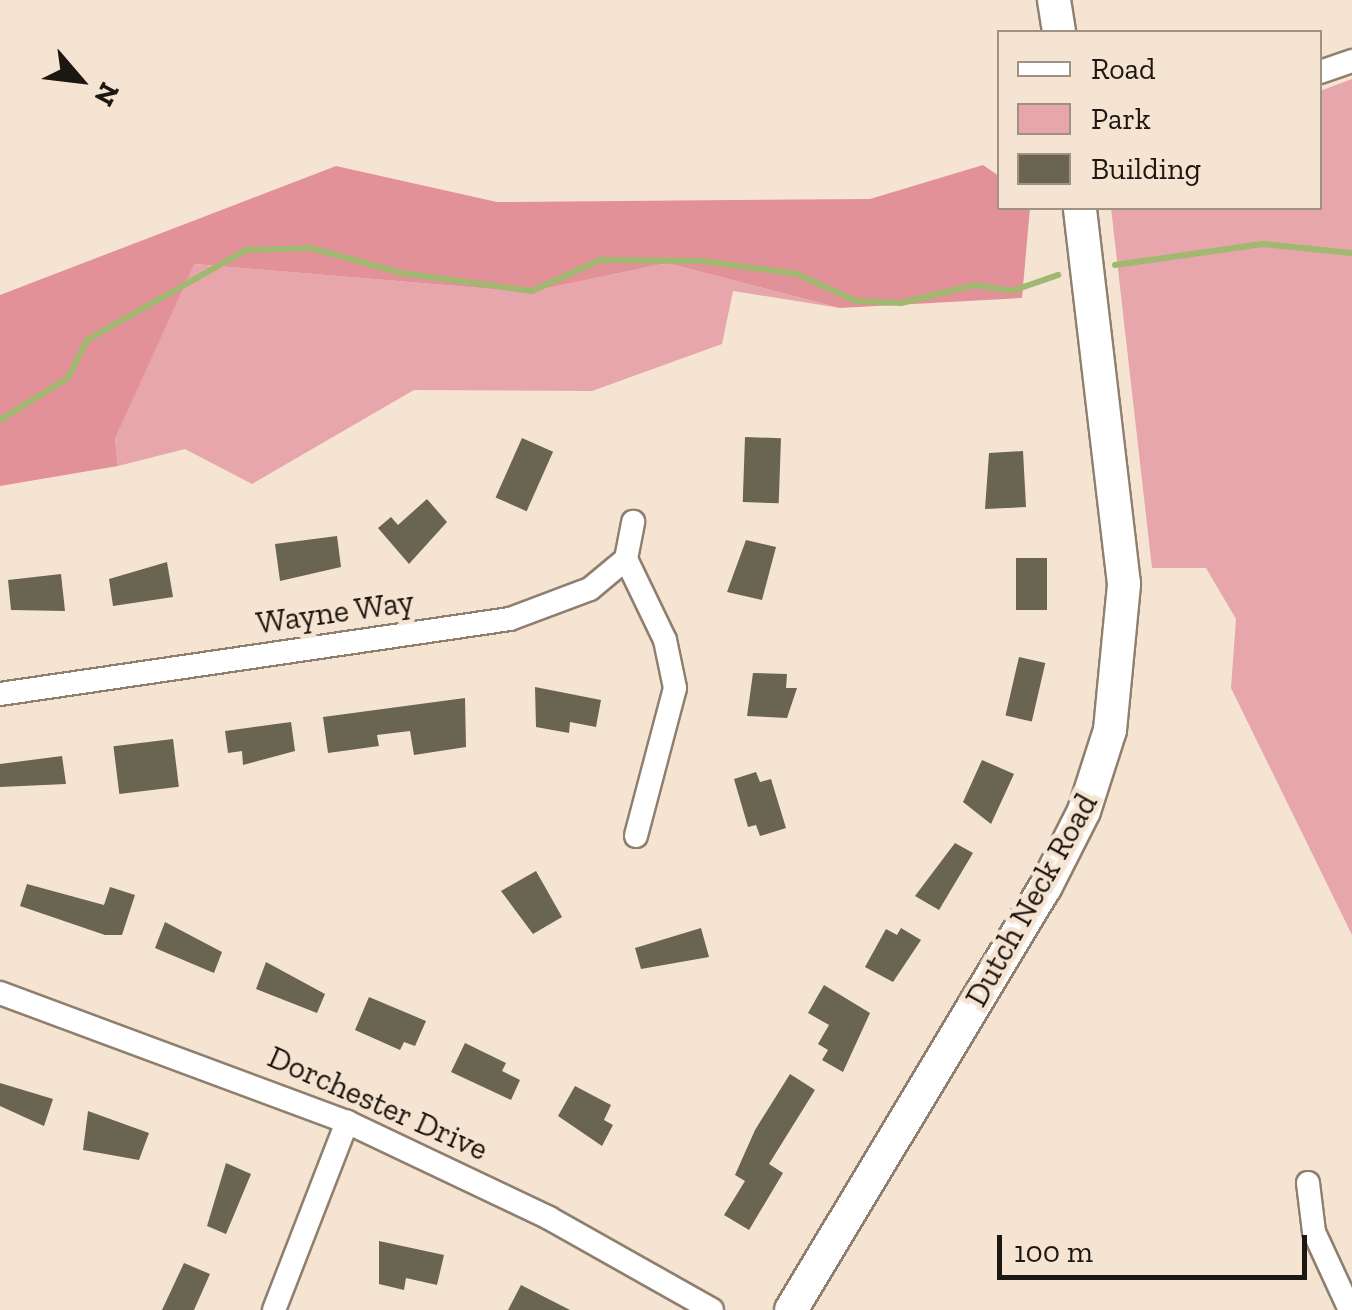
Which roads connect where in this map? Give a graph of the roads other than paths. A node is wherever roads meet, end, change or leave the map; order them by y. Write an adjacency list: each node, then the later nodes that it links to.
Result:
1 (1054, 0): 2 (street)
2 (1058, 30)
3 (1352, 61): 4 (street)
4 (1322, 71)
5 (1080, 210): 15 (street, Dutch Neck Road)
6 (634, 522): 7 (street)
7 (626, 559): 8 (street, Wayne Way); 9 (street)
8 (0, 694)
9 (636, 836)
10 (0, 993): 11 (street, Dorchester Drive)
11 (347, 1122): 13 (street); 14 (street, Dorchester Drive)
12 (1308, 1184): 16 (street)
13 (274, 1310)
14 (712, 1310)
15 (791, 1310)
16 (1350, 1310)

